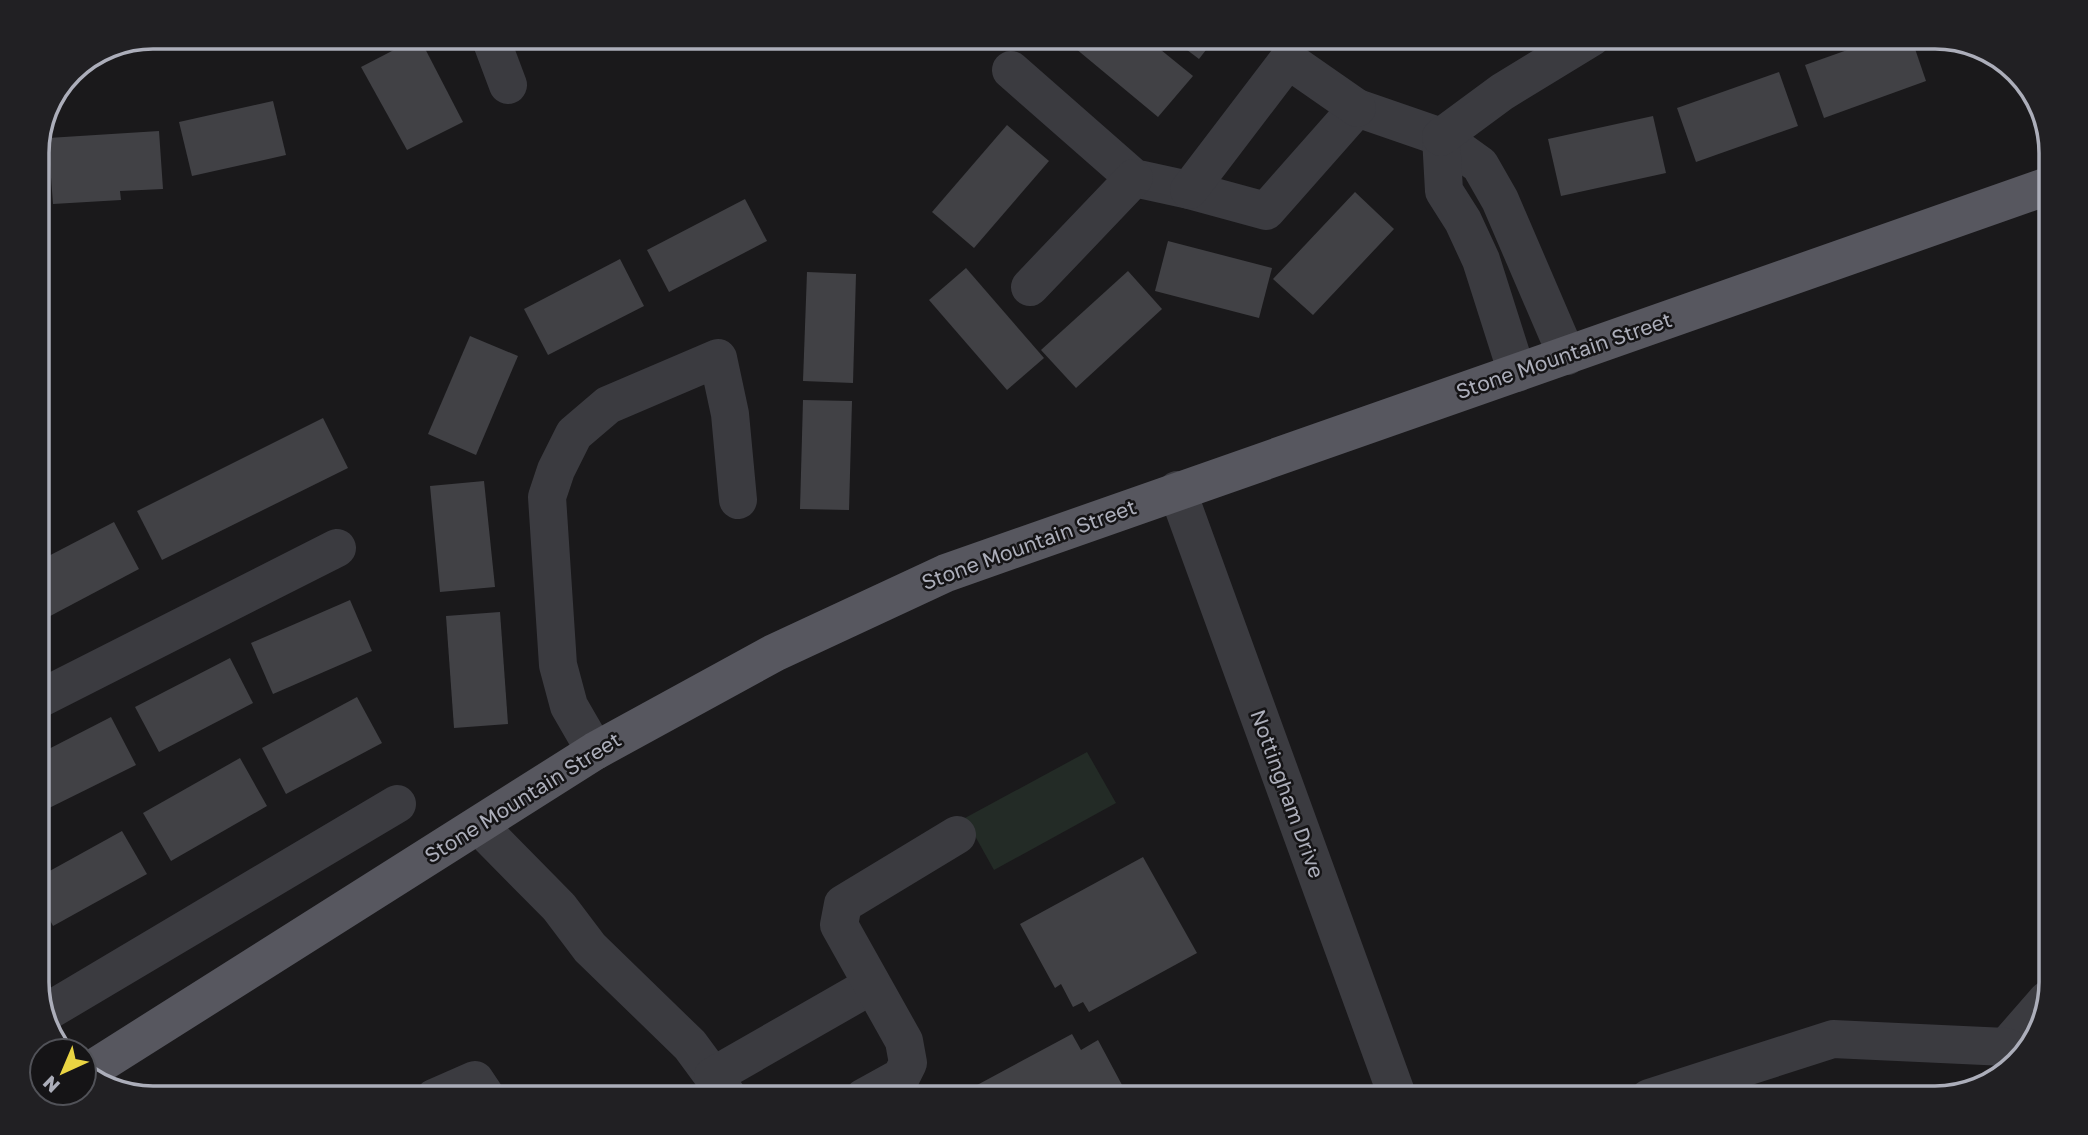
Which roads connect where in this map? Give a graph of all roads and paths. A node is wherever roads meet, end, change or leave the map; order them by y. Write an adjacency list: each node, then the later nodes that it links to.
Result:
1 (494, 49): 4 (street)
2 (1572, 49): 6 (street)
3 (1010, 70): 7 (street)
4 (508, 85)
5 (1357, 108): 6 (street); 9 (street); 9 (street)
6 (1441, 137): 11 (street); 12 (street)
7 (1134, 178): 9 (street); 10 (street)
8 (2039, 189): 11 (main road, Stone Mountain Street)
9 (1189, 190)
10 (1030, 287)
11 (1567, 356): 12 (main road, Stone Mountain Street)
12 (1517, 373): 13 (main road, Stone Mountain Street)
13 (1177, 490): 17 (main road, Stone Mountain Street); 30 (street, Nottingham Drive)
14 (738, 500): 17 (street)
15 (337, 548): 16 (street)
16 (49, 694)
17 (594, 751): 19 (main road, Stone Mountain Street)
18 (397, 804): 22 (street)
19 (479, 826): 24 (main road, Stone Mountain Street); 27 (street)
20 (957, 835): 21 (street)
21 (872, 985): 28 (street); 29 (street)
22 (53, 1008)
23 (2014, 1051): 31 (street)
24 (98, 1065)
25 (461, 1086): 26 (street)
26 (479, 1086)
27 (720, 1086)
28 (722, 1086)
29 (885, 1086)
30 (1394, 1086)
31 (1687, 1086)

